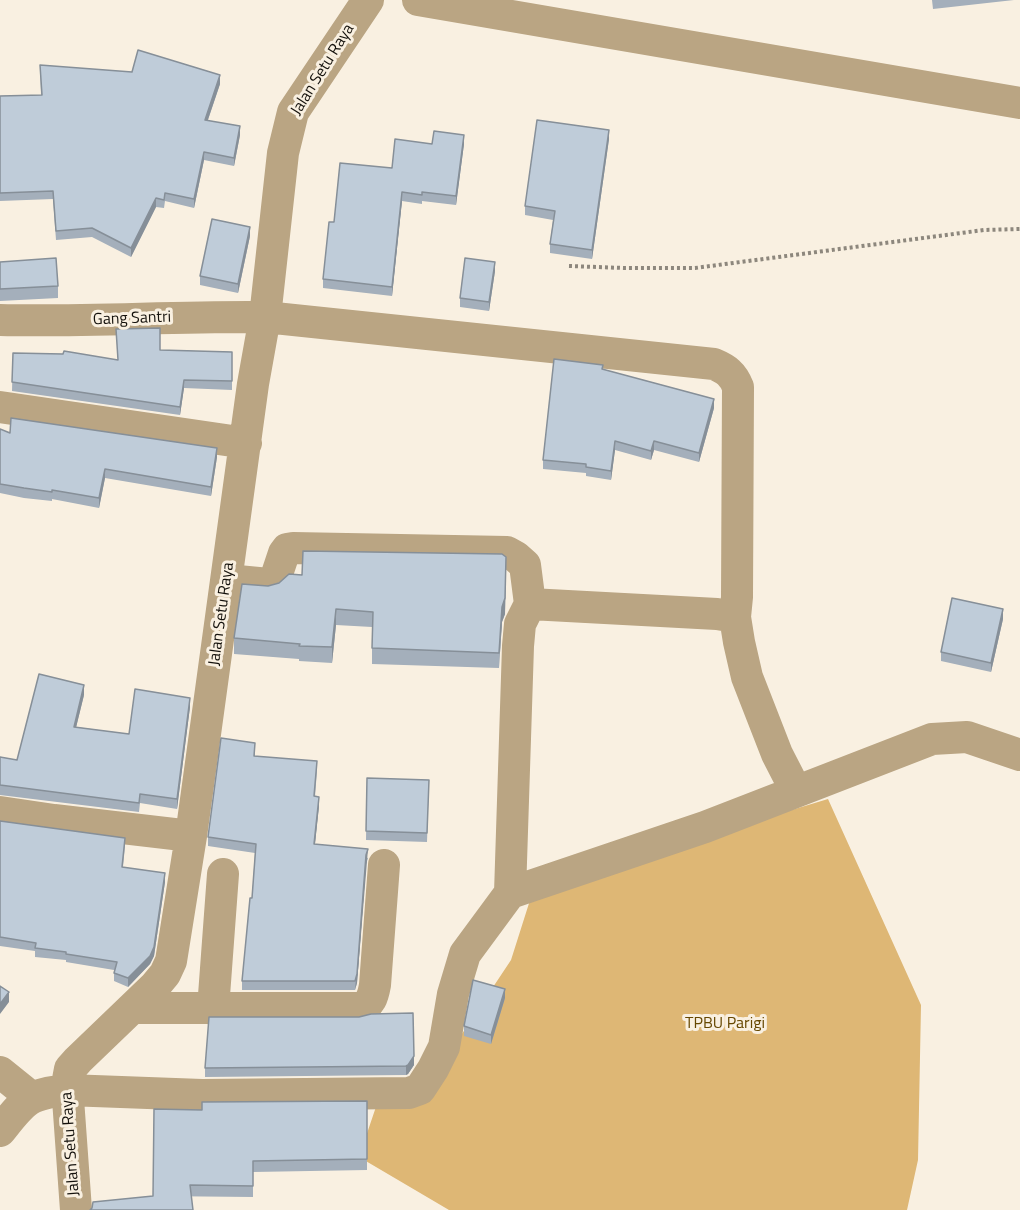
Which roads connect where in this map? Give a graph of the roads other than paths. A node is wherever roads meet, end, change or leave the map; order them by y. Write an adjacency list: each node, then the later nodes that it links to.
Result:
1 (368, 0): 4 (street, Jalan Setu Raya)
2 (418, 0): 3 (street)
3 (1020, 103)
4 (265, 317): 5 (street, Gang Santri); 7 (street, Jalan Setu Raya); 10 (street, Gang Santri)
5 (0, 320)
6 (0, 407): 7 (street)
7 (246, 443): 8 (street, Jalan Setu Raya)
8 (227, 580): 9 (street); 14 (street, Jalan Setu Raya)
9 (530, 604): 10 (street); 17 (street)
10 (735, 617): 12 (street, Gang Santri)
11 (1020, 755): 12 (street)
12 (796, 791): 17 (street)
13 (0, 812): 14 (street)
14 (191, 836): 18 (street, Jalan Setu Raya)
15 (384, 865): 19 (street)
16 (223, 874): 19 (street)
17 (510, 893): 21 (street)
18 (133, 1008): 19 (street); 21 (street, Jalan Setu Raya)
19 (213, 1009)
20 (0, 1072): 22 (street)
21 (67, 1090): 22 (street); 24 (street, Jalan Setu Raya)
22 (31, 1097): 23 (street)
23 (0, 1131)
24 (76, 1210)

